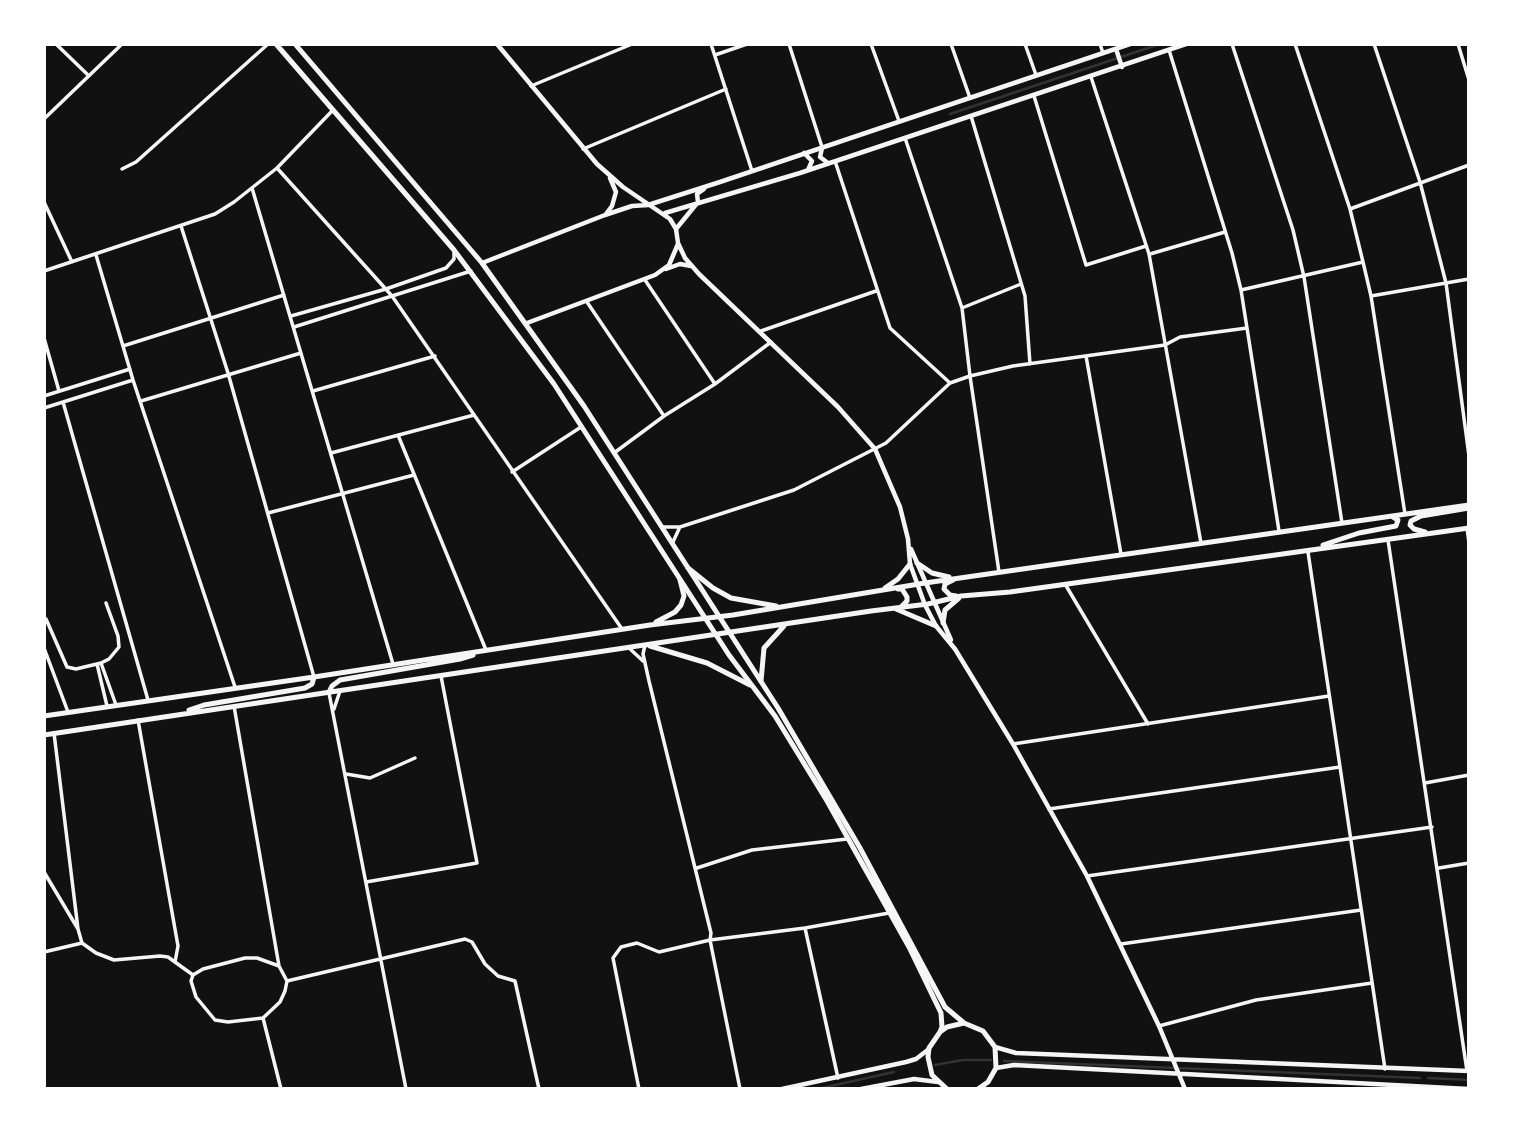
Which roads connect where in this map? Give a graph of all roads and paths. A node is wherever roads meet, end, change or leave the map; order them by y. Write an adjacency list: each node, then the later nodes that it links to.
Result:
1 (55, 44): 26 (street)
2 (122, 44): 26 (street)
3 (268, 44): 48 (street)
4 (276, 44): 34 (main road)
5 (295, 44): 39 (main road)
6 (497, 44): 30 (street)
7 (632, 44): 30 (street)
8 (711, 44): 24 (street)
9 (747, 44): 24 (street)
10 (789, 44): 40 (street)
11 (871, 44): 37 (street)
12 (951, 44): 33 (street)
13 (1025, 44): 27 (street)
14 (1100, 44): 23 (street)
15 (1130, 44): 22 (street)
16 (1186, 44): 21 (street)
17 (1232, 44): 76 (street)
18 (1295, 44): 58 (street)
19 (1374, 44): 52 (street)
20 (1458, 44): 29 (street)
21 (1169, 50): 25 (street); 63 (street)
22 (1116, 51): 23 (street); 25 (street)
23 (1103, 53): 27 (street)
24 (715, 55): 31 (street)
25 (1121, 64): 28 (street)
26 (88, 75): 36 (street)
27 (1036, 75): 33 (street)
28 (1091, 77): 32 (street); 65 (street)
29 (1469, 80)
30 (531, 86): 41 (street)
31 (726, 89): 41 (street); 49 (street)
32 (1034, 96): 35 (street); 65 (street)
33 (970, 97): 37 (street)
34 (333, 110): 43 (main road); 47 (street)
35 (971, 117): 38 (street); 80 (street)
36 (44, 119)
37 (899, 121): 40 (street)
38 (905, 138): 44 (street); 88 (street)
39 (382, 144): 43 (main road); 71 (main road)
40 (822, 147): 42 (street); 45 (street)
41 (583, 149): 51 (street)
42 (804, 153): 49 (street); 50 (street)
43 (371, 154): 66 (main road)
44 (835, 161): 45 (street); 83 (street)
45 (829, 163): 50 (street)
46 (1469, 165): 52 (street)
47 (277, 167): 54 (street); 81 (street)
48 (122, 169)
49 (752, 171): 53 (street)
50 (807, 171): 56 (street)
51 (610, 177): 57 (street); 60 (street)
52 (1420, 182): 58 (street); 79 (street)
53 (710, 185): 56 (street); 57 (street)
54 (253, 188): 61 (street); 84 (street)
55 (44, 202): 69 (street)
56 (698, 202): 59 (street); 62 (street)
57 (648, 205): 59 (street); 60 (street)
58 (1350, 209): 70 (street)
59 (664, 214): 62 (street)
60 (605, 215): 71 (street)
61 (181, 226): 68 (street); 90 (street)
62 (676, 229): 64 (street)
63 (1225, 232): 67 (street); 82 (street)
64 (678, 243): 72 (street); 73 (street)
65 (1146, 246): 67 (street)
66 (454, 250): 75 (main road); 81 (street)
67 (1149, 254): 97 (street)
68 (96, 255): 69 (street); 98 (street)
69 (72, 262): 74 (street)
70 (1363, 262): 76 (street); 86 (street)
71 (482, 263): 91 (main road)
72 (692, 266): 73 (street); 94 (street)
73 (665, 269): 78 (street)
74 (44, 271)
75 (471, 271): 85 (street); 103 (main road)
76 (1304, 277): 82 (street); 134 (street)
77 (1469, 279): 79 (street)
78 (645, 280): 87 (street); 111 (street)
79 (1446, 283): 86 (street); 126 (street)
80 (1021, 284): 88 (street); 104 (street)
81 (386, 289): 85 (street); 89 (street)
82 (1241, 290): 93 (street)
83 (876, 291): 94 (street); 110 (street)
84 (284, 295): 89 (street); 90 (street)
85 (392, 296): 92 (street); 101 (street)
86 (1371, 296): 132 (street)
87 (587, 302): 91 (street); 120 (street)
88 (962, 308): 107 (street)
89 (290, 317): 92 (street)
90 (211, 319): 98 (street); 106 (street)
91 (527, 323): 99 (main road)
92 (294, 327): 100 (street)
93 (1247, 328): 97 (street); 138 (street)
94 (761, 331): 96 (street)
95 (44, 338): 113 (street)
96 (771, 342): 111 (street); 123 (street)
97 (1165, 345): 102 (street); 141 (street)
98 (123, 346): 105 (street)
99 (545, 351): 103 (main road); 125 (main road)
100 (301, 353): 106 (street); 114 (street)
101 (435, 356): 114 (street); 119 (street)
102 (1086, 356): 104 (street); 147 (street)
103 (535, 358): 121 (main road)
104 (1030, 364): 107 (street)
105 (130, 369): 108 (street); 109 (street)
106 (228, 373): 116 (street); 131 (street)
107 (970, 376): 110 (street); 151 (street)
108 (100, 379): 112 (street); 113 (street)
109 (133, 380): 112 (street); 116 (street)
110 (950, 383): 123 (street)
111 (715, 384): 120 (street)
112 (103, 389): 117 (street)
113 (60, 391): 115 (street)
114 (313, 391): 124 (street)
115 (44, 396)
116 (141, 401): 187 (street)
117 (63, 402): 118 (street); 191 (street)
118 (44, 408)
119 (475, 415): 122 (street); 127 (street)
120 (664, 416): 125 (street)
121 (581, 427): 127 (street); 153 (main road)
122 (398, 435): 124 (street); 128 (street)
123 (875, 449): 136 (street); 144 (street)
124 (331, 453): 129 (street)
125 (614, 453): 135 (main road)
126 (1469, 456)
127 (512, 472): 172 (street)
128 (414, 475): 129 (street); 179 (street)
129 (343, 494): 131 (street); 182 (street)
130 (1469, 506): 132 (main road); 139 (main road)
131 (268, 513): 184 (street)
132 (1405, 514): 133 (main road)
133 (1380, 517): 134 (main road); 145 (main road)
134 (1342, 523): 138 (main road)
135 (661, 527): 136 (street); 143 (main road)
136 (680, 527): 143 (street)
137 (1468, 528): 139 (main road); 142 (street)
138 (1280, 532): 141 (main road)
139 (1432, 533): 140 (main road)
140 (1387, 539): 145 (main road); 208 (street)
141 (1201, 543): 147 (main road)
142 (1469, 543)
143 (672, 544): 150 (main road)
144 (909, 545): 148 (street); 149 (street)
145 (1318, 548): 146 (main road)
146 (1307, 550): 156 (main road); 190 (street)
147 (1121, 555): 151 (main road)
148 (917, 563): 152 (main road); 154 (street)
149 (910, 564): 155 (street); 158 (main road)
150 (688, 568): 163 (main road); 165 (main road)
151 (999, 573): 152 (main road)
152 (956, 578): 154 (main road); 159 (main road)
153 (680, 580): 167 (main road); 169 (main road)
154 (926, 583): 155 (main road); 161 (street)
155 (916, 584): 157 (main road); 162 (street)
156 (1065, 584): 159 (main road); 200 (street)
157 (893, 589): 158 (main road); 164 (main road)
158 (882, 590): 163 (main road)
159 (961, 596): 161 (main road); 168 (main road)
160 (106, 603): 181 (street)
161 (934, 603): 162 (main road); 168 (street)
162 (925, 605): 164 (main road); 171 (street)
163 (782, 607): 165 (main road)
164 (897, 609): 170 (main road); 171 (main road)
165 (720, 617): 167 (main road); 173 (main road)
166 (46, 619): 181 (street)
167 (706, 619): 169 (main road); 174 (main road)
168 (943, 623): 178 (street)
169 (650, 625): 172 (main road)
170 (786, 625): 173 (main road); 185 (main road)
171 (936, 626): 178 (street)
172 (622, 629): 179 (main road)
173 (730, 633): 174 (main road); 185 (main road)
174 (717, 635): 175 (main road); 186 (main road)
175 (646, 645): 177 (main road); 180 (street); 186 (main road)
176 (44, 648): 196 (street)
177 (629, 648): 180 (street); 183 (main road)
178 (954, 648): 203 (street)
179 (486, 650): 182 (main road); 189 (main road)
180 (645, 663): 214 (street)
181 (99, 664): 192 (street); 193 (street)
182 (393, 664): 184 (main road)
183 (441, 676): 188 (main road); 218 (street)
184 (314, 677): 187 (main road); 197 (main road)
185 (761, 681): 234 (main road)
186 (750, 685): 211 (main road)
187 (234, 687): 191 (main road)
188 (340, 691): 189 (main road); 195 (street)
189 (329, 692): 194 (main road); 195 (street)
190 (1329, 696): 200 (street); 205 (street)
191 (148, 700): 192 (main road)
192 (116, 705): 193 (main road)
193 (107, 706): 196 (main road)
194 (234, 706): 197 (main road); 229 (street)
195 (333, 711): 206 (street)
196 (68, 712): 198 (main road)
197 (179, 714): 199 (main road)
198 (44, 716)
199 (138, 719): 201 (main road); 228 (street)
200 (1149, 724): 203 (street)
201 (54, 733): 202 (main road); 222 (street)
202 (44, 735)
203 (1013, 744): 209 (street)
204 (415, 758): 206 (street)
205 (1340, 767): 209 (street); 212 (street)
206 (346, 774): 218 (street)
207 (1469, 775): 208 (street)
208 (1425, 783): 210 (street)
209 (1049, 809): 217 (street)
210 (1432, 827): 212 (street); 215 (street)
211 (849, 839): 214 (street); 220 (main road)
212 (1351, 839): 217 (street); 219 (street)
213 (1469, 863): 215 (street)
214 (696, 868): 223 (street)
215 (1438, 868): 242 (street)
216 (44, 872): 222 (street)
217 (1087, 876): 225 (street)
218 (366, 882): 227 (street)
219 (1361, 910): 225 (street); 232 (street)
220 (891, 913): 221 (street); 236 (main road)
221 (805, 928): 223 (street); 244 (street)
222 (78, 929): 224 (street)
223 (710, 940): 251 (street); 252 (street)
224 (82, 943): 226 (street); 228 (street)
225 (1121, 944): 235 (street)
226 (44, 952)
227 (380, 958): 231 (street); 249 (street); 250 (street)
228 (175, 962): 230 (street)
229 (279, 966): 230 (street); 231 (street)
230 (193, 975): 233 (street)
231 (287, 981): 233 (street)
232 (1372, 983): 235 (street); 241 (street)
233 (263, 1018): 248 (street)
234 (964, 1023): 236 (main road); 237 (main road)
235 (1159, 1026): 239 (street)
236 (940, 1032): 238 (main road)
237 (995, 1047): 239 (street); 240 (main road)
238 (929, 1048): 244 (street); 245 (main road)
239 (1173, 1060): 241 (street); 243 (street)
240 (996, 1068): 243 (street); 246 (main road)
241 (1385, 1069): 242 (street)
242 (1468, 1071)
243 (1179, 1074): 247 (street); 257 (street)
244 (838, 1078): 253 (street)
245 (938, 1082): 254 (street); 255 (main road)
246 (988, 1086): 256 (main road)
247 (1366, 1087): 258 (street)
248 (281, 1089)
249 (406, 1089)
250 (539, 1089)
251 (639, 1089)
252 (740, 1089)
253 (782, 1089)
254 (865, 1089)
255 (947, 1089)
256 (978, 1089)
257 (1185, 1089)
258 (1469, 1089)

